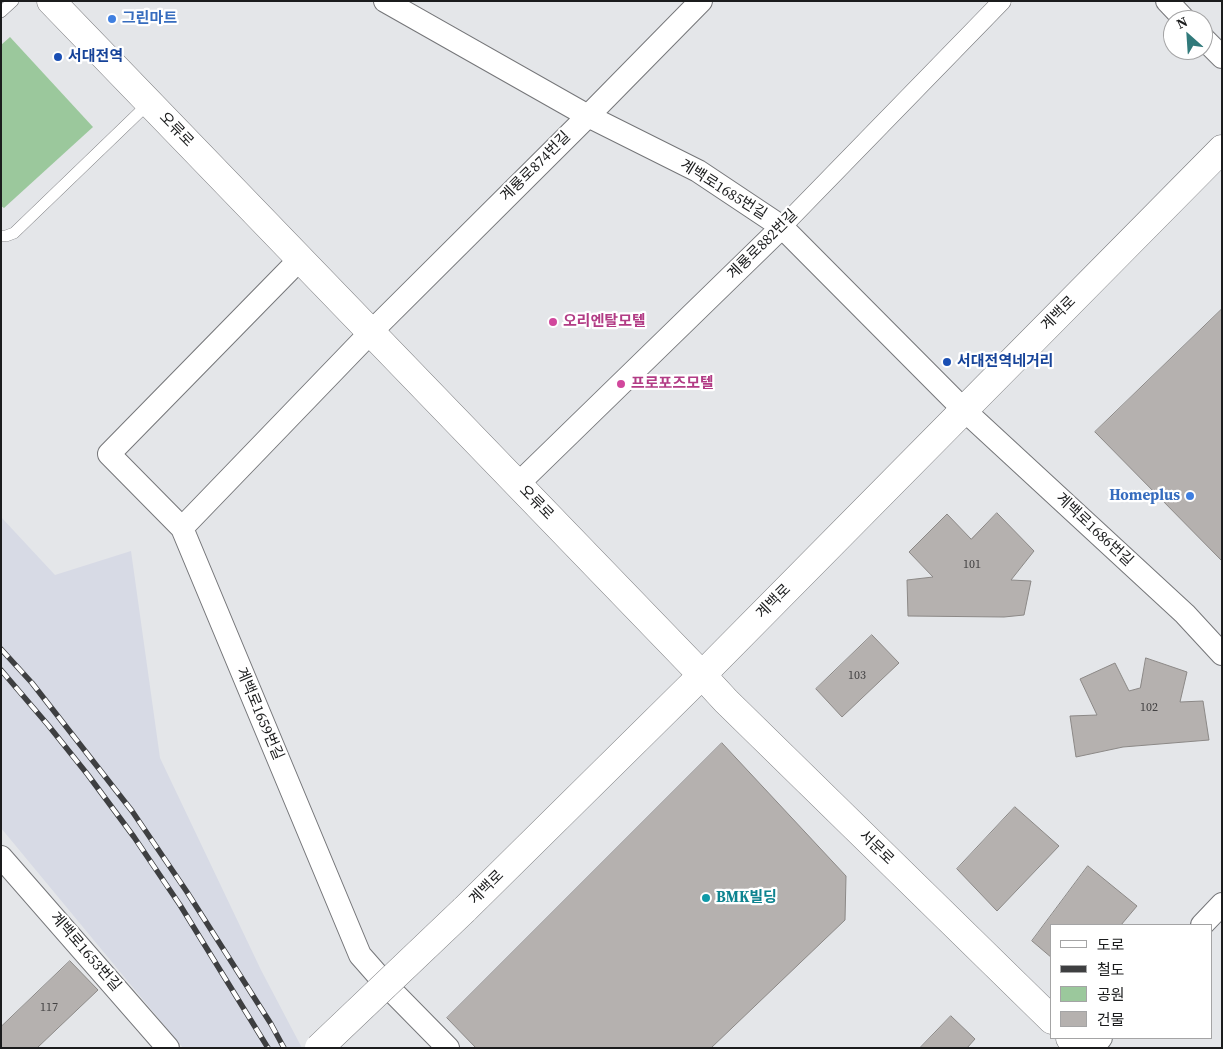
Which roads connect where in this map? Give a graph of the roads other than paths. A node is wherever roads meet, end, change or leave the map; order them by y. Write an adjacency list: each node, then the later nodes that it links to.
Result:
1 (13, 1): 6 (lane)
2 (51, 1): 9 (main road, 오류로)
3 (385, 1): 10 (street, 계백로1685번길)
4 (700, 1): 10 (street, 계룡로874번길)
5 (1002, 1): 12 (street, 계룡로882번길)
6 (1, 12)
7 (1213, 48): 8 (street)
8 (1222, 57)
9 (150, 103): 13 (lane); 14 (main road, 오류로)
10 (588, 116): 12 (street, 계백로1685번길); 15 (street, 계룡로874번길)
11 (1222, 149): 16 (main road, 계백로)
12 (782, 227): 16 (street, 계백로1685번길); 17 (street, 계룡로882번길)
13 (1, 236)
14 (300, 259): 15 (main road, 오류로); 18 (street, 계백로1659번길)
15 (371, 332): 17 (main road, 오류로); 18 (street)
16 (964, 410): 19 (street, 계백로1686번길); 20 (main road, 계백로)
17 (518, 484): 20 (main road, 오류로)
18 (182, 528): 28 (street, 계백로1659번길)
19 (1222, 654)
20 (702, 675): 24 (main road, 서문로); 27 (main road, 계백로, bridge)
21 (1, 857): 26 (street, 계백로1653번길)
22 (1222, 904): 23 (street)
23 (1203, 924)
24 (1050, 1018)
25 (1071, 1039): 29 (main road)
26 (168, 1048)
27 (319, 1048)
28 (448, 1048)
29 (1080, 1048)

